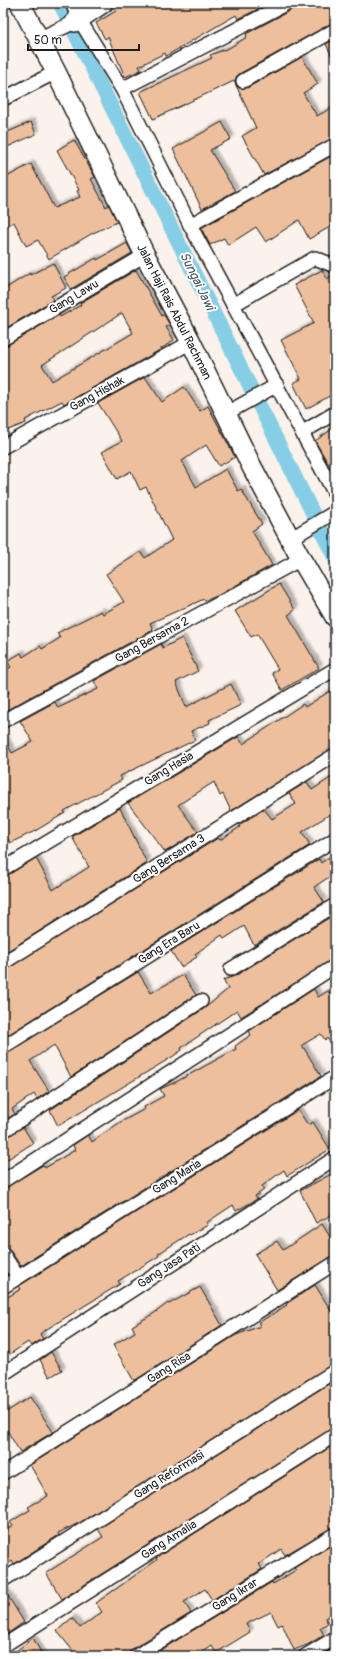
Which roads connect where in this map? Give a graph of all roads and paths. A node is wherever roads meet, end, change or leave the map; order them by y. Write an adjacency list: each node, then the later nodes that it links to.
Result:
1 (20, 3): 6 (street, Jalan Haji Rais Abdul Rachman)
2 (103, 3): 4 (street)
3 (288, 3): 9 (street)
4 (76, 15): 6 (street); 9 (street)
5 (335, 30): 8 (street)
6 (43, 37): 7 (street, Jalan Haji Rais Abdul Rachman)
7 (56, 72): 10 (street); 13 (street, Jalan Haji Rais Abdul Rachman)
8 (242, 81)
9 (122, 89): 12 (street)
10 (3, 99)
11 (335, 145): 12 (street)
12 (190, 225): 15 (street)
13 (145, 255): 16 (street, Gang Lawu); 17 (street, Jalan Haji Rais Abdul Rachman)
14 (335, 266): 15 (street)
15 (233, 305): 18 (street)
16 (3, 340)
17 (191, 342): 19 (street, Jalan Haji Rais Abdul Rachman); 22 (street, Gang Hishak)
18 (275, 386): 19 (street); 21 (street)
19 (225, 414): 25 (street, Jalan Haji Rais Abdul Rachman)
20 (335, 414): 21 (street)
21 (303, 432): 23 (street)
22 (3, 447)
23 (335, 494)
24 (333, 514): 25 (street)
25 (295, 535): 26 (street, Jalan Haji Rais Abdul Rachman)
26 (301, 559): 27 (street, Jalan Haji Rais Abdul Rachman); 29 (street, Gang Bersama 2)
27 (335, 617)
28 (335, 669): 32 (street, Gang Hasia)
29 (3, 721)
30 (335, 755): 34 (street, Gang Bersama 3)
31 (335, 839): 38 (street, Gang Era Baru)
32 (3, 870)
33 (335, 906): 36 (street)
34 (3, 963)
35 (335, 966): 42 (street)
36 (231, 970)
37 (201, 1001): 40 (street)
38 (3, 1047)
39 (335, 1077): 45 (street, Gang Maria)
40 (3, 1131)
41 (335, 1158): 48 (street, Gang Jasa Pati)
42 (3, 1181)
43 (3, 1254): 45 (street)
44 (335, 1263): 50 (street, Gang Risa)
45 (18, 1277): 46 (street, Gang Maria)
46 (3, 1287)
47 (335, 1371): 52 (street, Gang Reformasi)
48 (3, 1374)
49 (335, 1435): 54 (street, Gang Amalia)
50 (3, 1473)
51 (335, 1534): 55 (street, Gang Ikrar)
52 (3, 1580)
53 (335, 1638): 56 (street)
54 (3, 1646)
55 (136, 1656)
56 (305, 1656)

